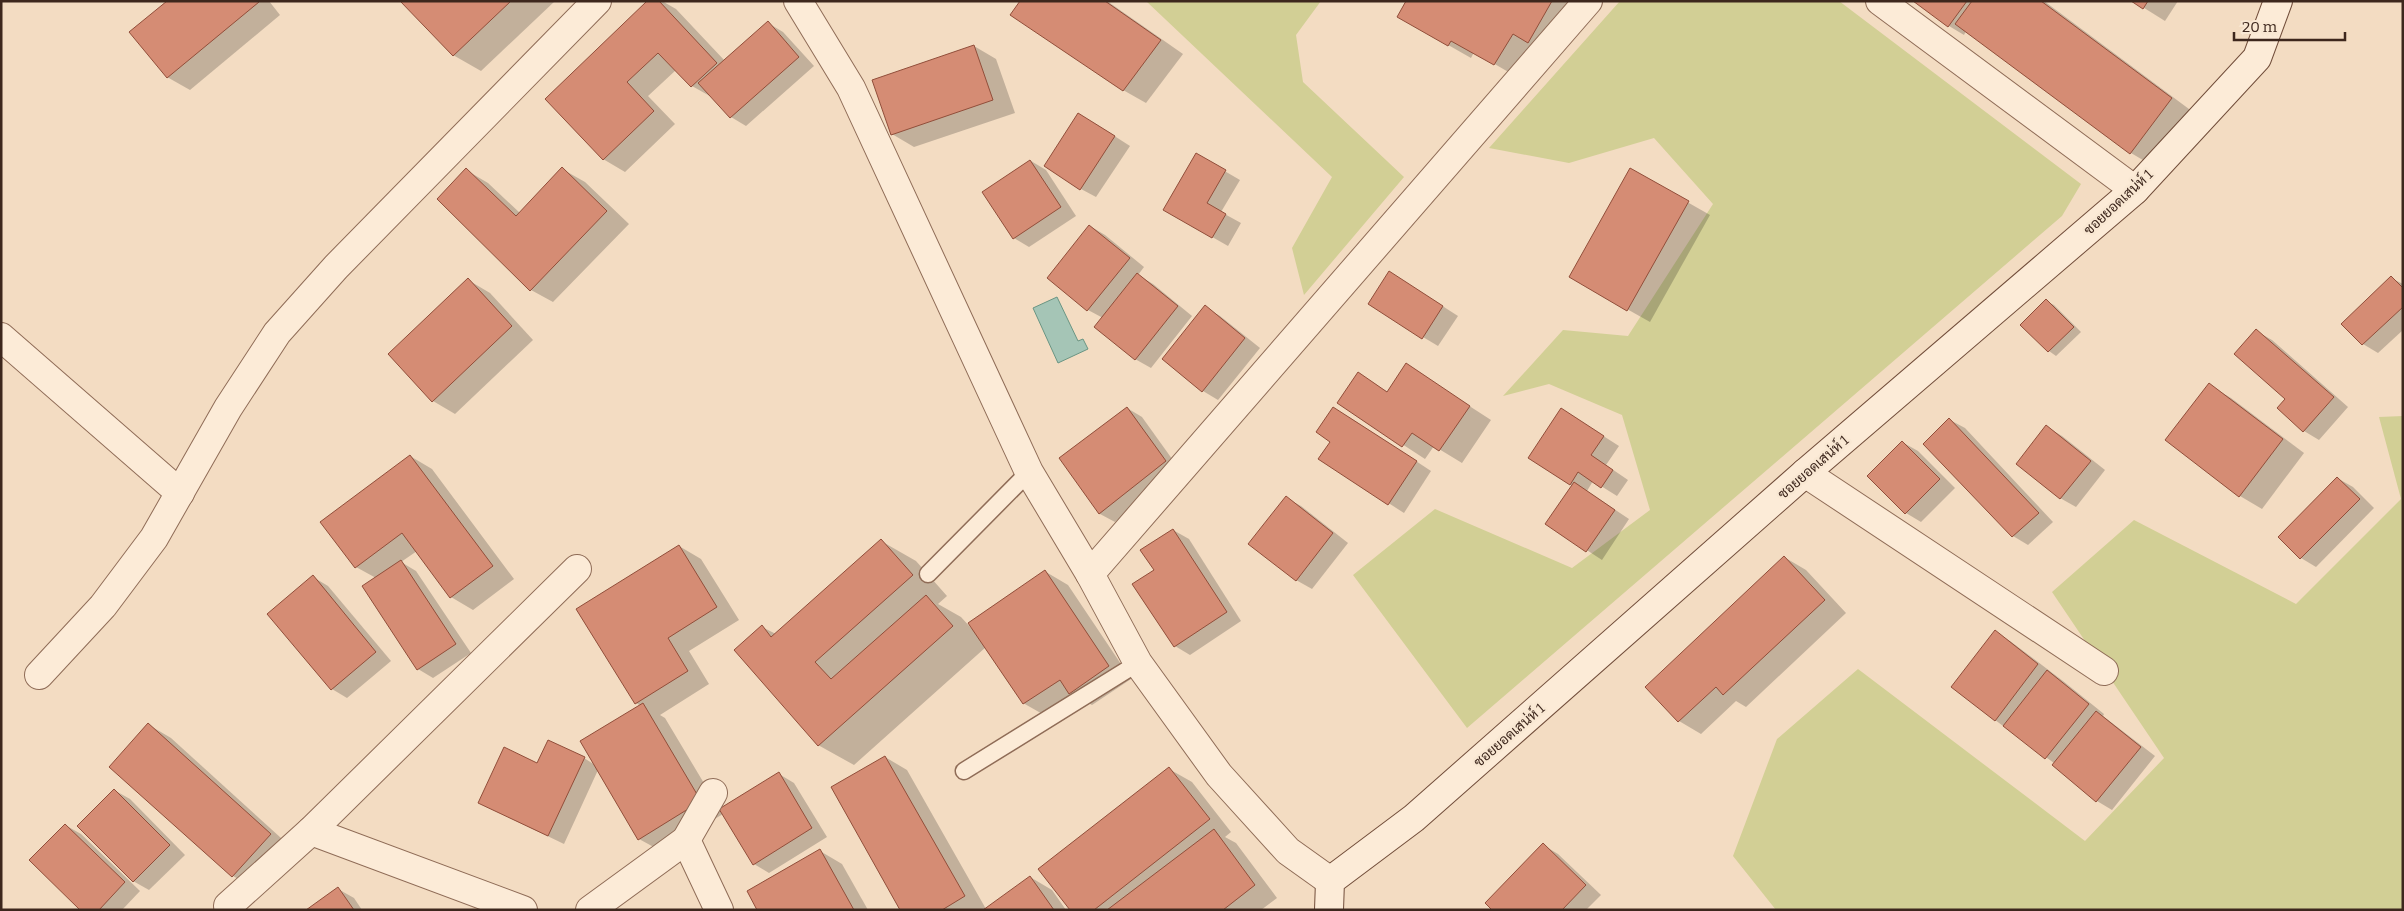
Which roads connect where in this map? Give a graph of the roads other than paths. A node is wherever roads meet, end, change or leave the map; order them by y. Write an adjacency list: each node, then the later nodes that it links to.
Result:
1 (597, 1): 10 (street)
2 (798, 1): 8 (street)
3 (1588, 1): 13 (street)
4 (1880, 1): 6 (street)
5 (2278, 1): 6 (street, ซอยยอดเสน่ห์ 1)
6 (2134, 190): 9 (street, ซอยยอดเสน่ห์ 1)
7 (1, 337): 10 (street)
8 (1029, 472): 12 (lane); 13 (street)
9 (1805, 473): 15 (street); 21 (street, ซอยยอดเสน่ห์ 1)
10 (180, 493): 16 (street)
11 (577, 569): 19 (street)
12 (928, 574)
13 (1090, 574): 14 (street)
14 (1138, 663): 17 (lane); 21 (street)
15 (2104, 671)
16 (39, 675)
17 (964, 771)
18 (713, 793): 20 (street)
19 (311, 831): 22 (street); 23 (street)
20 (686, 840): 24 (street); 25 (street)
21 (1330, 881): 26 (street)
22 (227, 909)
23 (523, 910)
24 (590, 910)
25 (718, 910)
26 (1329, 910)

